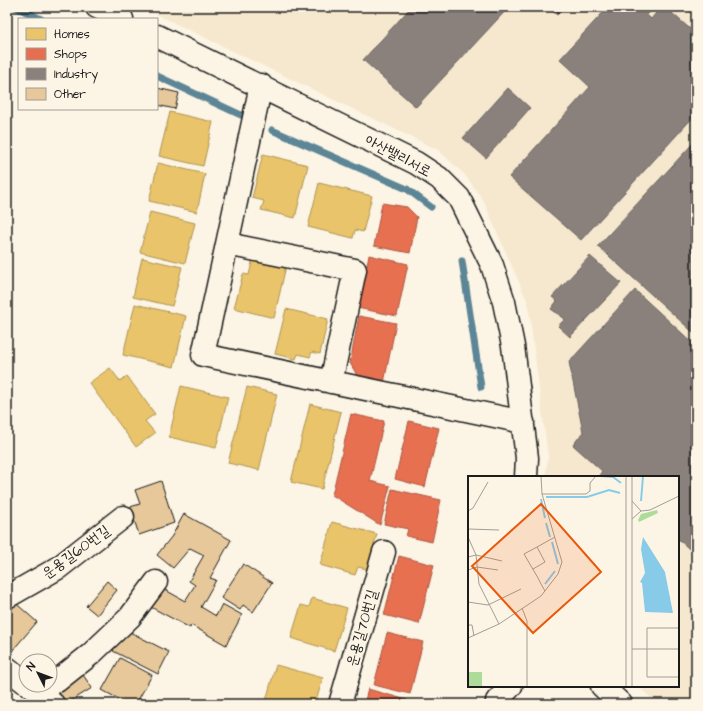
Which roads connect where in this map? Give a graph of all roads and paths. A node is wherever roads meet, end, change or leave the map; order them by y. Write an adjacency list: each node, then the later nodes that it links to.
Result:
1 (97, 7): 2 (street)
2 (120, 18)
3 (158, 36): 4 (street, 아산밸리서로)
4 (261, 86): 5 (street); 7 (street, 아산밸리서로)
5 (227, 244): 6 (street); 6 (street)
6 (331, 382): 7 (street)
7 (523, 422): 8 (street, 아산밸리서로)
8 (526, 476)
9 (123, 517): 12 (street, 운용길60번길)
10 (384, 552): 19 (street, 운용길70번길)
11 (156, 582): 15 (street)
12 (7, 597)
13 (7, 668): 14 (street)
14 (18, 676)
15 (58, 680)
16 (603, 687): 20 (street)
17 (41, 693): 18 (street)
18 (53, 704)
19 (340, 704)
20 (621, 704)

